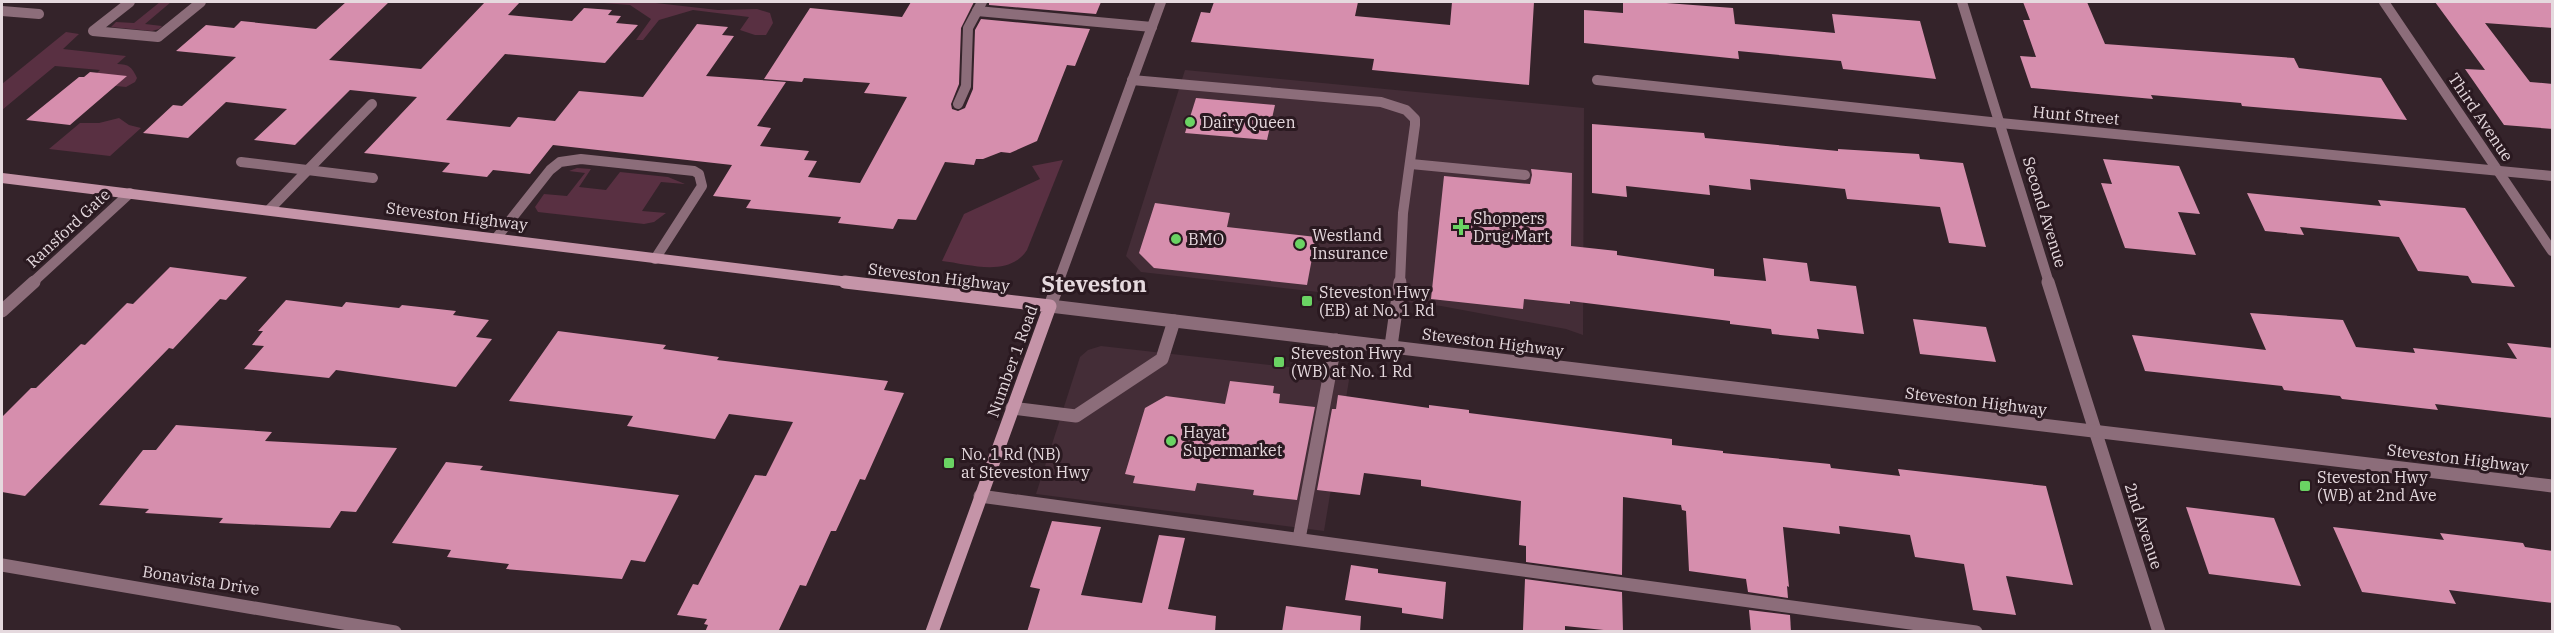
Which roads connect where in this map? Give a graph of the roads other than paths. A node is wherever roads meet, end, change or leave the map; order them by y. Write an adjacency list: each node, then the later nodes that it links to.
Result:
1 (130, 2): 2 (street)
2 (201, 2)
3 (1161, 2): 9 (street, Number 1 Road)
4 (1962, 2): 14 (street, Second Avenue)
5 (2384, 2): 18 (street, Third Avenue)
6 (979, 6): 9 (street); 13 (street)
7 (2, 11): 8 (street)
8 (39, 14)
9 (1152, 27): 10 (street, Number 1 Road)
10 (1132, 80): 16 (street); 28 (street, Number 1 Road)
11 (1598, 80): 14 (street, Hunt Street)
12 (372, 104): 17 (street)
13 (958, 104)
14 (2000, 123): 18 (street, Hunt Street); 34 (street, Second Avenue)
15 (241, 162): 17 (street)
16 (1411, 164): 19 (street); 32 (street)
17 (307, 170): 22 (street); 24 (street)
18 (2499, 170): 20 (street, Hunt Street); 26 (street, Third Avenue)
19 (1525, 176)
20 (2553, 176)
21 (2, 178): 23 (main road, Steveston Highway)
22 (373, 178)
23 (129, 193): 24 (main road, Steveston Highway); 29 (street, Ransford Gate)
24 (268, 210): 25 (main road, Steveston Highway)
25 (497, 237): 27 (main road, Steveston Highway); 27 (street)
26 (2553, 250)
27 (655, 259): 28 (main road, Steveston Highway)
28 (1050, 306): 30 (street, Steveston Highway); 33 (main road, Number 1 Road)
29 (2, 311)
30 (1174, 321): 31 (street, Steveston Highway); 33 (street)
31 (1336, 340): 32 (street, Steveston Highway); 37 (street)
32 (1391, 346): 34 (street, Steveston Highway)
33 (1012, 408): 36 (main road, Number 1 Road)
34 (2095, 432): 35 (street, Steveston Highway); 42 (street, 2nd Avenue)
35 (2553, 486)
36 (980, 496): 37 (street); 40 (main road, Number 1 Road)
37 (1299, 539): 41 (street)
38 (2, 565): 39 (street, Bonavista Drive)
39 (395, 632)
40 (932, 632)
41 (1976, 632)
42 (2159, 632)

